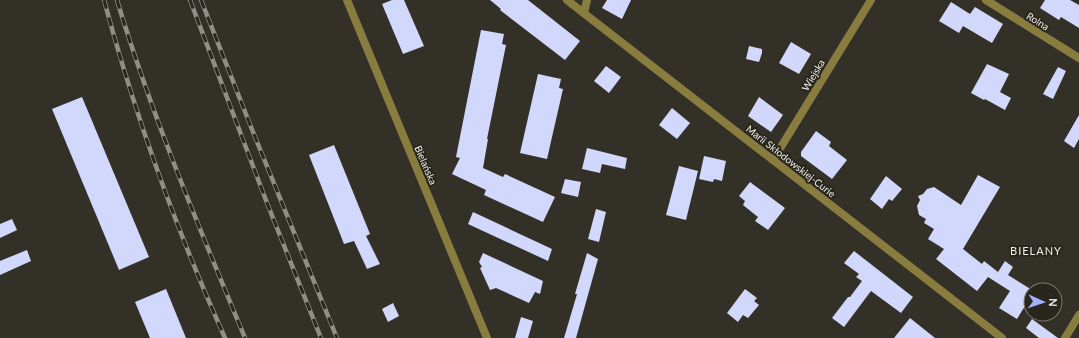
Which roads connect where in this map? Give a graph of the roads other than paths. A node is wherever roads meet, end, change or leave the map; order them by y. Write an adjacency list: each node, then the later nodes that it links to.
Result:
1 (347, 0): 10 (street, Bielańska)
2 (567, 0): 6 (street, Marii Skłodowskiej-Curie)
3 (587, 0): 6 (street)
4 (871, 0): 8 (street, Wiejska)
5 (986, 0): 7 (street, Rolna)
6 (584, 13): 8 (street, Marii Skłodowskiej-Curie)
7 (1079, 58)
8 (773, 160): 11 (street, Marii Skłodowskiej-Curie)
9 (1079, 315): 12 (street)
10 (487, 338)
11 (1002, 338)
12 (1065, 338)

